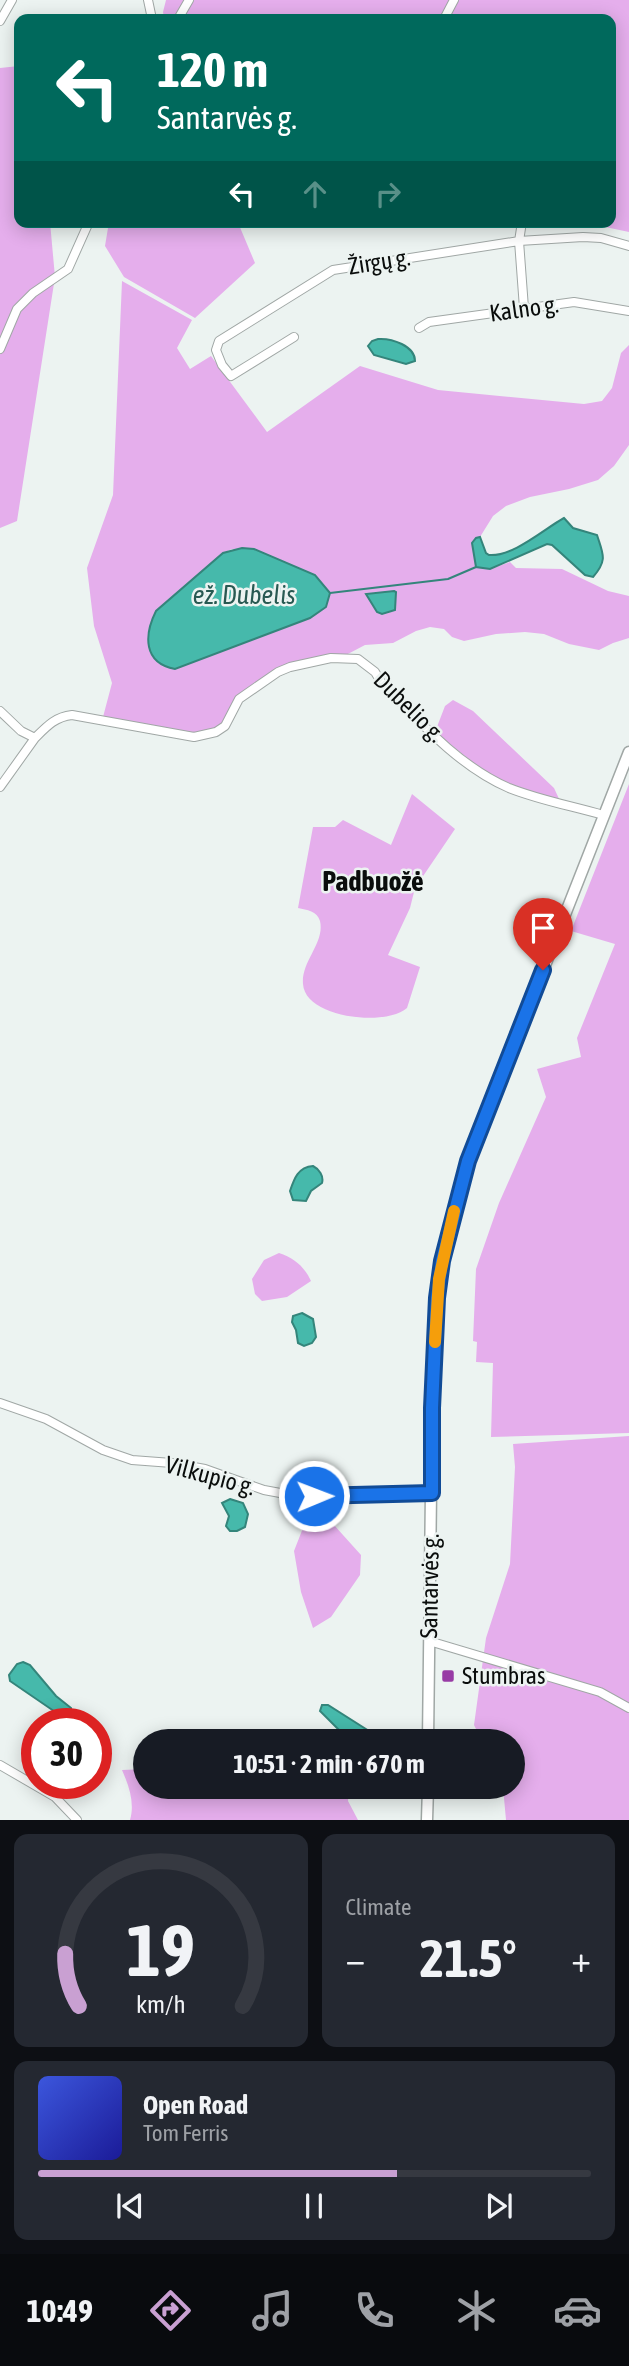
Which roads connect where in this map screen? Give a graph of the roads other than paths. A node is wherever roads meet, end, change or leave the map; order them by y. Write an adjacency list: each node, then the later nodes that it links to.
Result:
1 (12, 0): 2 (street)
2 (0, 21)
3 (86, 228): 11 (street)
4 (521, 228): 5 (street)
5 (519, 241): 6 (street, Žirgų g.); 7 (street); 10 (street, Žirgų g.)
6 (629, 246)
7 (524, 308): 8 (street, Kalno g.); 9 (street, Kalno g.)
8 (629, 311)
9 (419, 328)
10 (294, 337)
11 (0, 349)
12 (0, 711): 13 (street)
13 (35, 738): 15 (street); 16 (street, Dubelio g.)
14 (629, 752): 16 (main road, Santarvės g.)
15 (0, 787)
16 (603, 815): 18 (main road, Santarvės g.)
17 (0, 1403): 18 (street, Vilkupio g.)
18 (432, 1493): 19 (main road, Santarvės g.)
19 (429, 1641): 20 (street); 21 (main road, Santarvės g.)
20 (629, 1708)
21 (428, 1729)
22 (0, 1765): 24 (street)
23 (428, 1799): 25 (main road)
24 (77, 1820)
25 (427, 1820)

